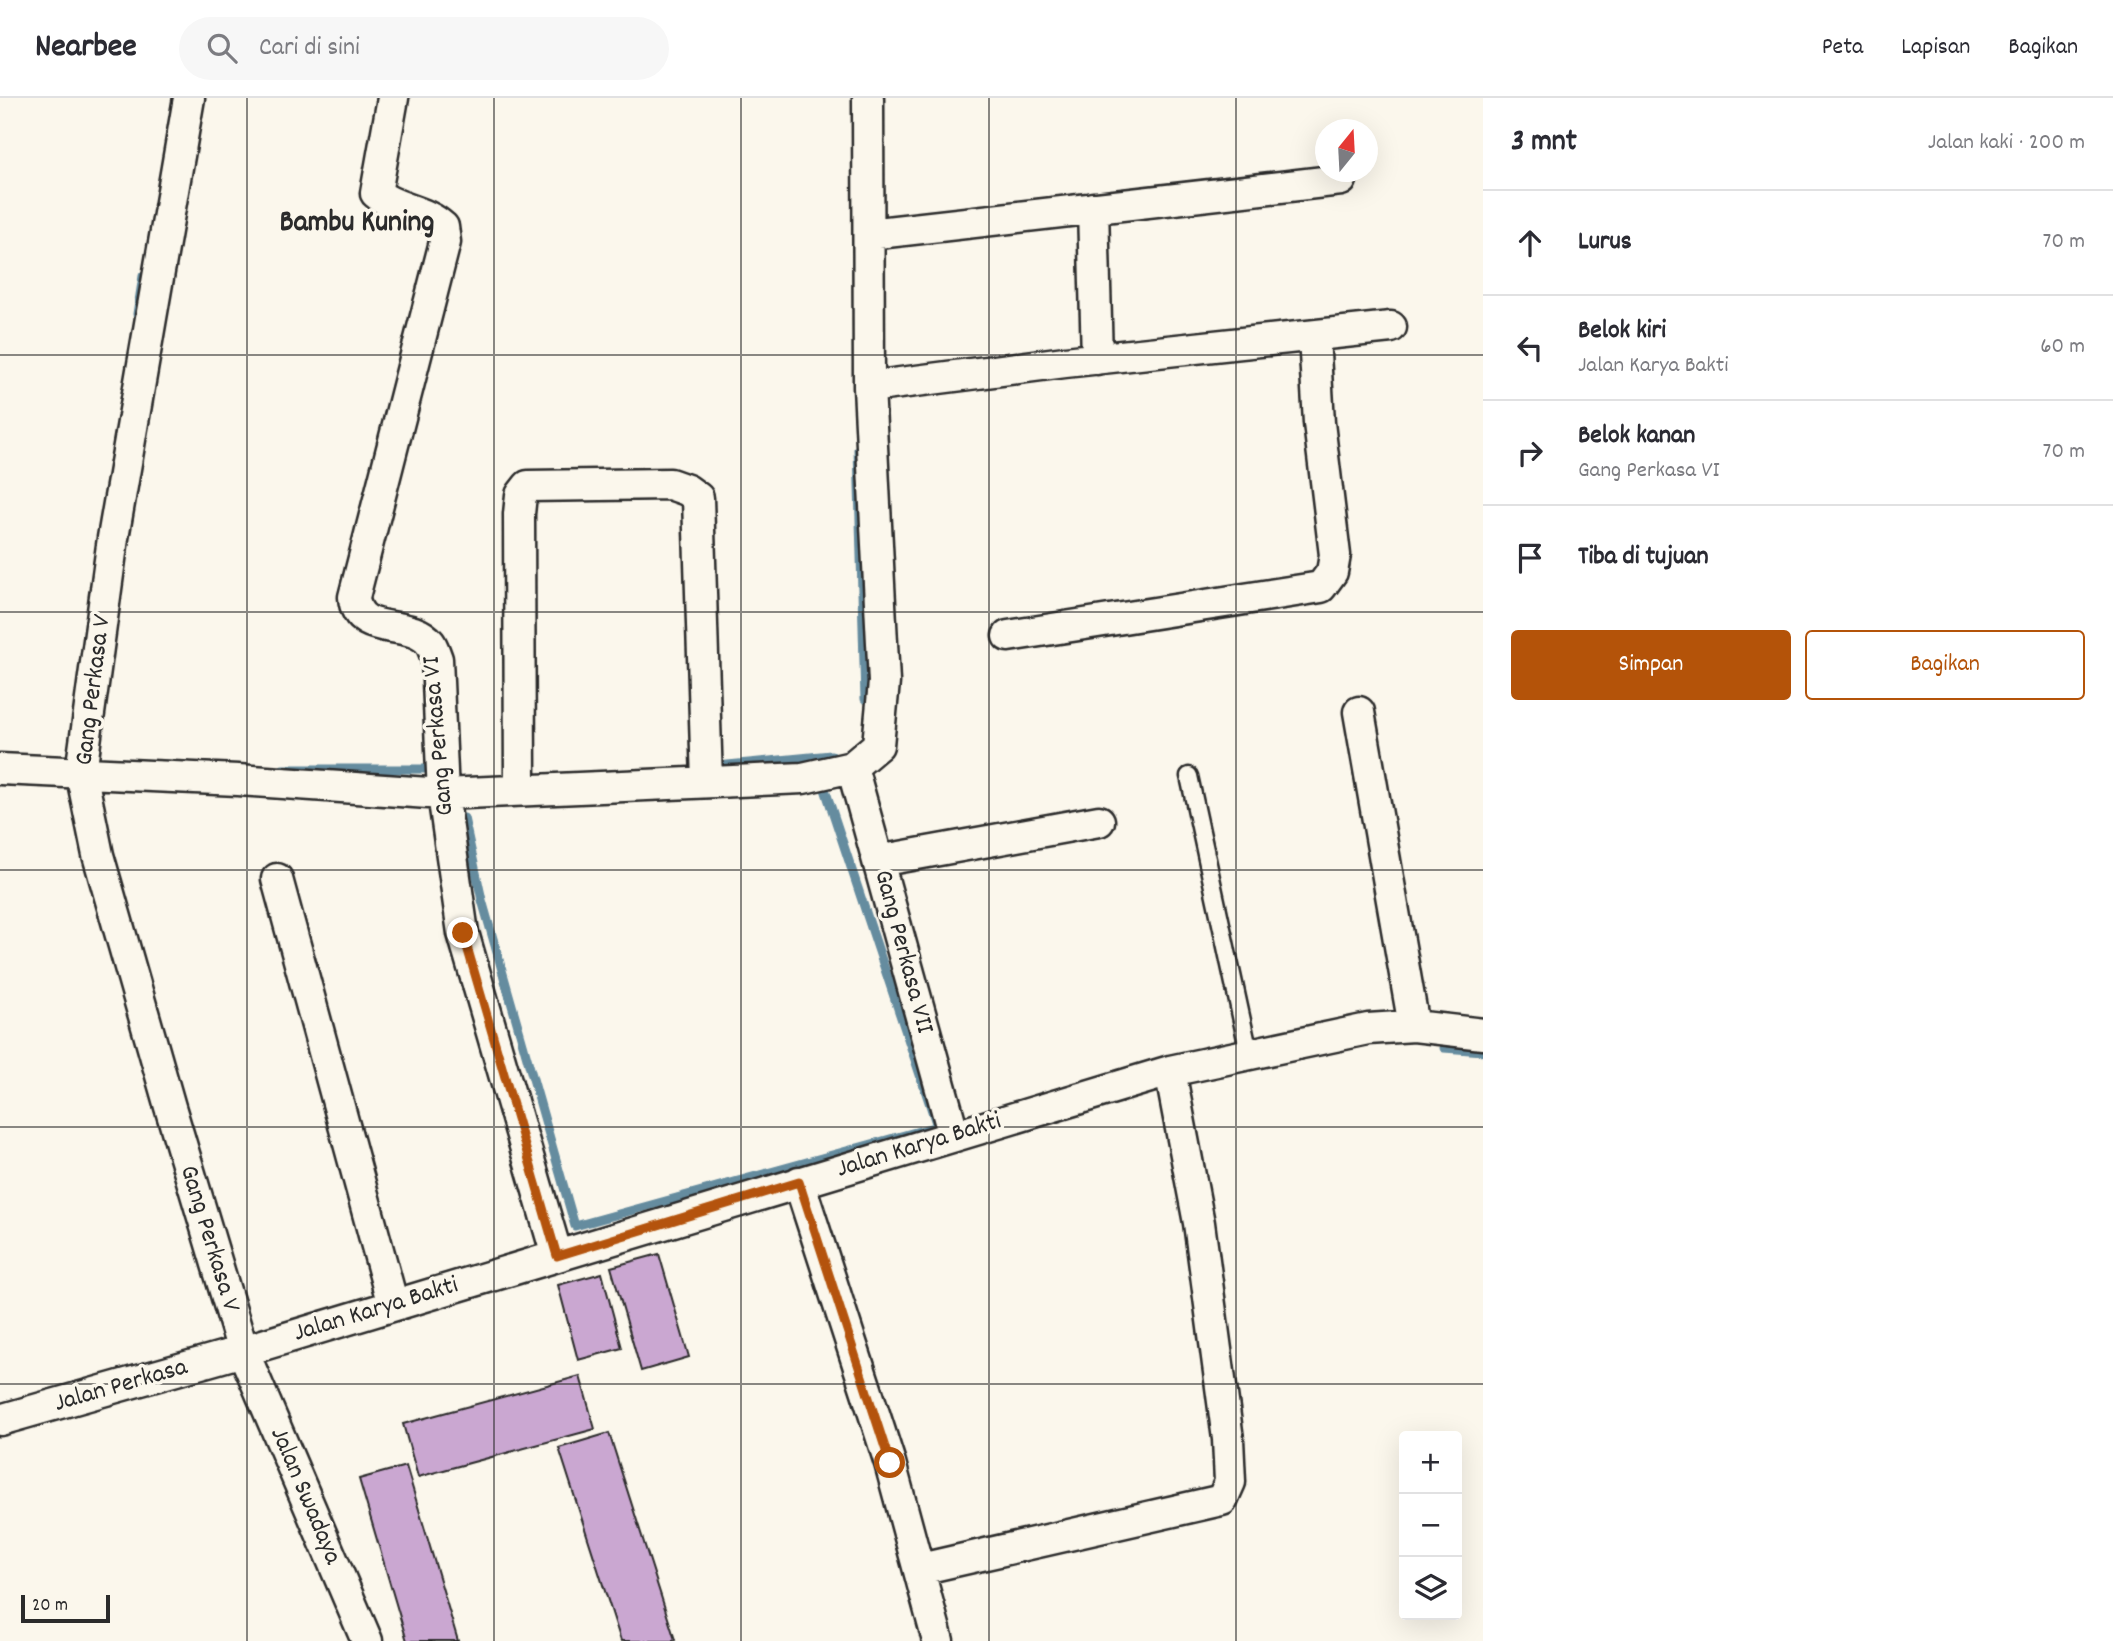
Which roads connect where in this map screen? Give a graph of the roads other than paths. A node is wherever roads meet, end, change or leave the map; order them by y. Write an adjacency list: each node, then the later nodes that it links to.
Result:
1 (189, 98): 15 (street, Gang Perkasa V)
2 (393, 98): 19 (street, Gang Perkasa VI)
3 (868, 98): 6 (street)
4 (1323, 182): 5 (street)
5 (1093, 208): 6 (street); 9 (street)
6 (869, 234): 10 (street)
7 (1391, 327): 8 (street)
8 (1314, 336): 9 (street); 11 (street)
9 (1097, 359): 10 (street)
10 (869, 387): 13 (street)
11 (1008, 636)
12 (1359, 712): 23 (street)
13 (852, 767): 17 (street); 21 (street, Gang Perkasa VII)
14 (0, 769): 15 (street)
15 (81, 772): 19 (street); 31 (street, Gang Perkasa V)
16 (1189, 776): 25 (lane)
17 (707, 782): 18 (street); 18 (street)
18 (520, 790): 19 (street)
19 (443, 794): 29 (street, Gang Perkasa VI)
20 (1099, 821): 21 (street)
21 (878, 861): 27 (street, Gang Perkasa VII)
22 (277, 879): 30 (street)
23 (1415, 1026): 24 (street, Jalan Karya Bakti); 25 (street, Jalan Karya Bakti)
24 (1483, 1034)
25 (1250, 1053): 26 (street, Jalan Karya Bakti)
26 (1170, 1071): 27 (street, Jalan Karya Bakti); 33 (street)
27 (954, 1136): 28 (street, Jalan Karya Bakti)
28 (799, 1182): 29 (street, Jalan Karya Bakti); 33 (street)
29 (557, 1256): 30 (street, Jalan Karya Bakti)
30 (393, 1305): 31 (street, Jalan Karya Bakti)
31 (243, 1351): 32 (street, Jalan Perkasa); 34 (street, Jalan Swadaya)
32 (0, 1420)
33 (920, 1569): 35 (street)
34 (367, 1641)
35 (938, 1641)

